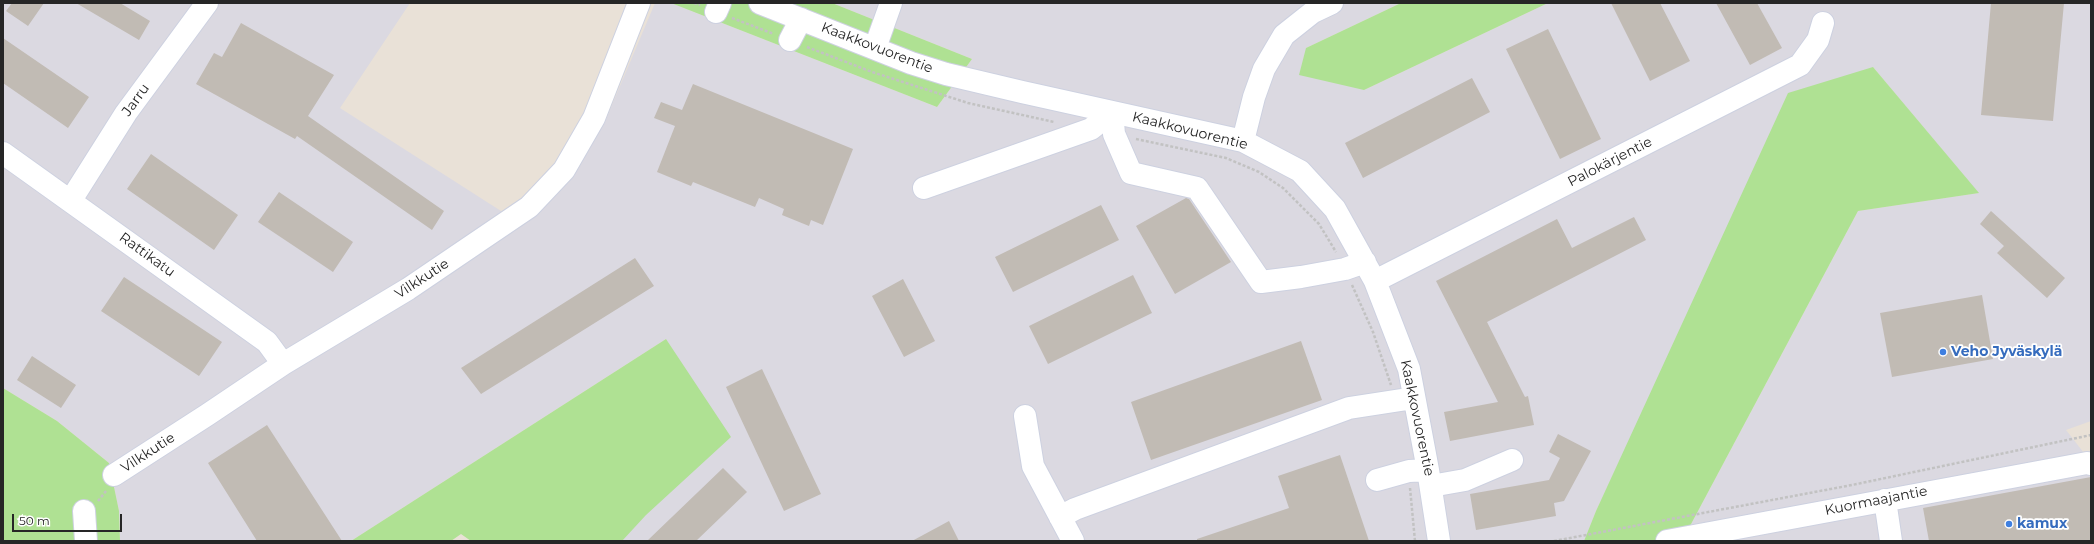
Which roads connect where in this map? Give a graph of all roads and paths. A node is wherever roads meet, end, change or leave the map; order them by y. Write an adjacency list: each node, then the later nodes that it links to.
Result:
1 (207, 3): 18 (street, Jarru)
2 (639, 3): 20 (street, Vilkkutie)
3 (694, 3): 7 (path)
4 (760, 3): 8 (street, Kaakkovuorentie)
5 (891, 3): 11 (street)
6 (1332, 3): 15 (street)
7 (718, 7): 10 (path)
8 (801, 19): 10 (street); 11 (street, Kaakkovuorentie)
9 (1823, 23): 19 (street, Palokärjentie)
10 (790, 40): 13 (path)
11 (874, 48): 12 (street, Kaakkovuorentie)
12 (1112, 112): 14 (street); 15 (street, Kaakkovuorentie); 17 (street)
13 (1055, 122)
14 (1114, 134): 19 (path); 19 (street, Palokärjentie)
15 (1243, 141): 19 (street, Kaakkovuorentie)
16 (3, 153): 18 (street, Rattikatu)
17 (924, 188)
18 (71, 200): 20 (street, Rattikatu)
19 (1362, 271): 21 (path); 21 (street, Kaakkovuorentie)
20 (283, 364): 26 (street, Vilkkutie)
21 (1405, 399): 27 (street, Kaakkovuorentie); 31 (street)
22 (1025, 416): 31 (street)
23 (2091, 435): 36 (path)
24 (1512, 460): 27 (street)
25 (2090, 462): 29 (street, Kuormaajantie)
26 (114, 474): 30 (path)
27 (1423, 476): 28 (street); 34 (path); 35 (street, Kaakkovuorentie)
28 (1378, 480)
29 (1886, 500): 37 (street, Kuormaajantie); 38 (street)
30 (84, 511): 32 (street)
31 (1060, 516): 33 (street)
32 (86, 541)
33 (1073, 541)
34 (1415, 541)
35 (1439, 541)
36 (1554, 541)
37 (1666, 541)
38 (1891, 541)

